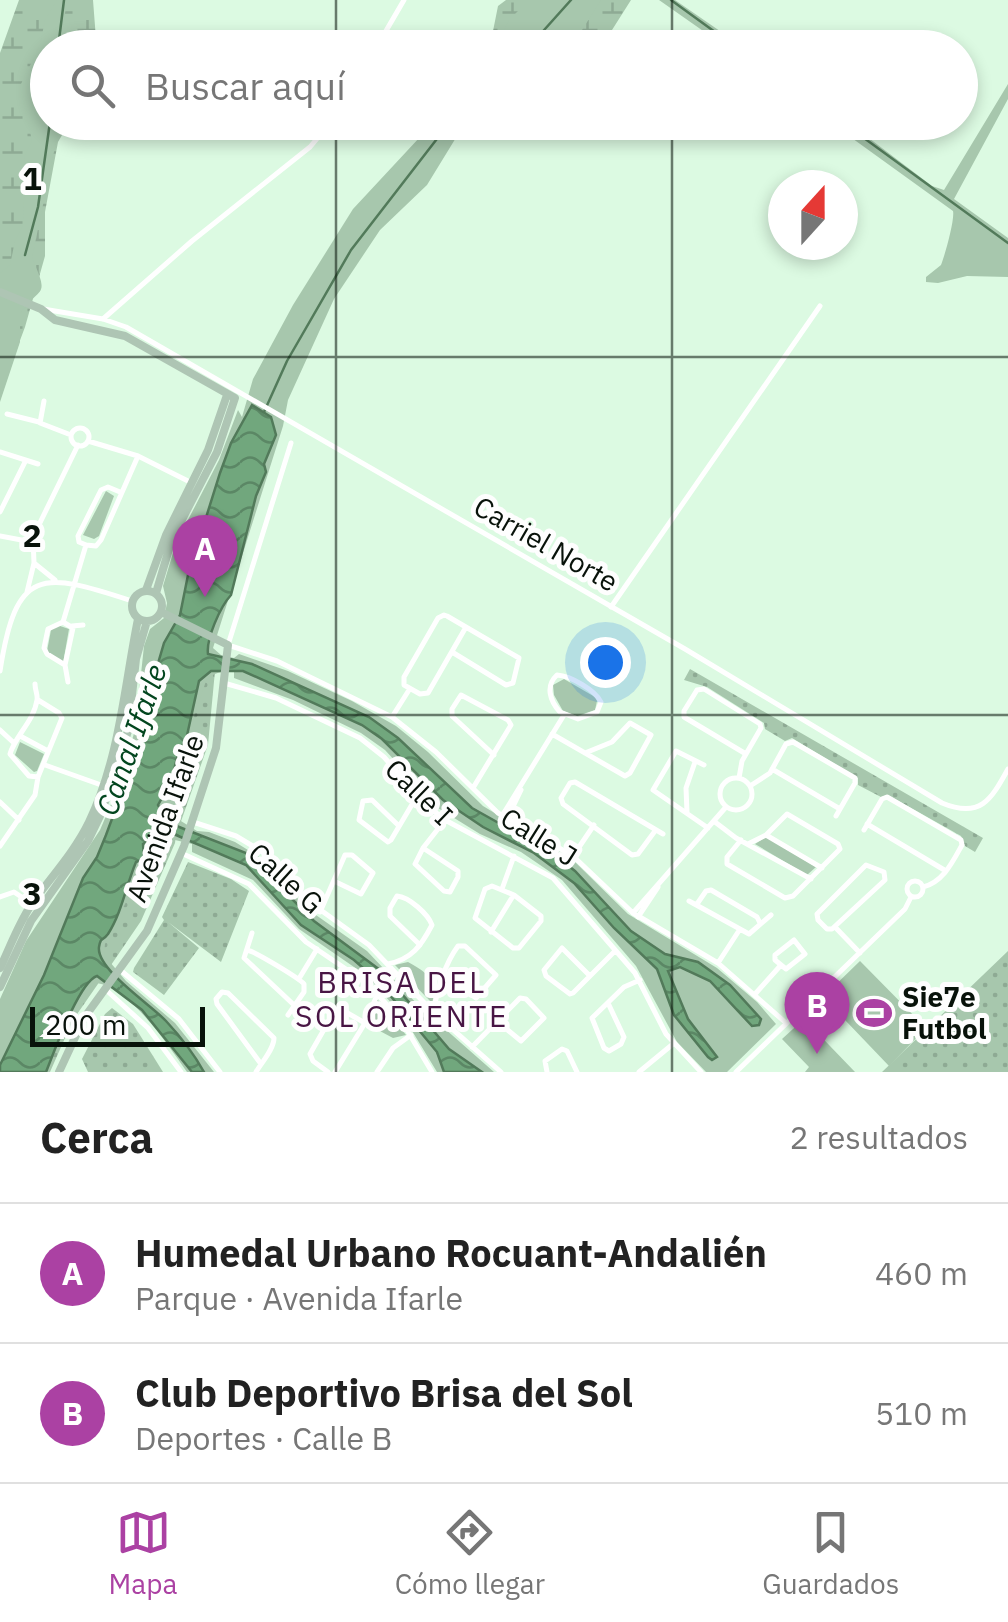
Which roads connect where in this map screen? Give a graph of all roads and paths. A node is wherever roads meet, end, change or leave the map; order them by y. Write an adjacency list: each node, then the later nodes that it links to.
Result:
1 (404, 0): 2 (street)
2 (386, 30)
3 (318, 140): 7 (street)
4 (0, 292): 6 (street, Carriel Norte)
5 (820, 306): 32 (street)
6 (42, 309): 7 (street, Carriel Norte); 8 (street, Carriel Norte)
7 (103, 319): 8 (street, Carriel Norte)
8 (233, 394): 20 (street); 32 (street, Carriel Norte)
9 (44, 401): 11 (street)
10 (8, 414): 11 (street)
11 (39, 422): 12 (street)
12 (71, 435): 13 (street); 15 (street)
13 (88, 441): 15 (street); 17 (street)
14 (291, 443): 39 (street, Avenida Ifarle)
15 (78, 446): 24 (street)
16 (0, 452): 18 (street)
17 (138, 456): 20 (street); 21 (street)
18 (25, 462): 19 (street); 22 (street)
19 (38, 464)
20 (195, 485): 29 (street)
21 (120, 492): 25 (street); 25 (street)
22 (0, 512)
23 (0, 536): 24 (street)
24 (32, 542): 26 (street)
25 (86, 546): 28 (street)
26 (34, 563): 27 (street); 30 (street)
27 (57, 581): 28 (street); 30 (street)
28 (75, 583): 31 (street); 35 (street)
29 (151, 592): 31 (street); 33 (street)
30 (26, 595): 42 (street)
31 (132, 601): 34 (street)
32 (611, 607): 62 (street, Carriel Norte)
33 (161, 612): 34 (street); 39 (street)
34 (143, 620): 66 (street)
35 (63, 622): 36 (street); 41 (street)
36 (72, 626): 37 (street); 41 (street)
37 (84, 626)
38 (466, 627): 40 (street); 40 (street); 46 (street)
39 (228, 645): 43 (street, Avenida Ifarle); 49 (street, Calle J)
40 (452, 652): 46 (street)
41 (64, 665): 44 (street)
42 (0, 672)
43 (225, 679): 68 (street, Calle I); 76 (street, Avenida Ifarle)
44 (68, 682)
45 (35, 684): 47 (street)
46 (410, 689): 49 (street)
47 (38, 700): 52 (street); 54 (street)
48 (564, 715): 48 (street); 51 (street)
49 (392, 717): 67 (street, Calle J)
50 (0, 730): 53 (street)
51 (552, 734): 55 (street); 72 (street)
52 (22, 737): 53 (street); 54 (street)
53 (14, 743): 63 (street)
54 (48, 751): 59 (street)
55 (585, 753): 55 (street)
56 (746, 754): 56 (street); 64 (street)
57 (494, 756): 57 (street); 67 (street)
58 (696, 761): 60 (street); 71 (street); 71 (street)
59 (46, 765): 63 (street); 66 (street)
60 (704, 765)
61 (772, 769): 61 (street); 65 (street)
62 (1008, 769)
63 (38, 777): 73 (street)
64 (739, 778): 65 (street); 70 (street)
65 (750, 786): 70 (street)
66 (107, 787): 101 (street)
67 (473, 788): 72 (street, Calle J)
68 (418, 796): 74 (street, Calle I); 78 (street)
69 (0, 802): 73 (street)
70 (726, 806): 75 (street)
71 (687, 812): 79 (street)
72 (504, 817): 89 (street, Calle J)
73 (19, 820): 85 (street)
74 (444, 820): 86 (street); 88 (street, Calle I)
75 (714, 820): 79 (street); 83 (street)
76 (192, 825): 87 (street, Avenida Ifarle); 102 (street, Calle G)
77 (594, 825): 80 (street); 80 (street); 89 (street)
78 (399, 826): 78 (street)
79 (708, 828): 103 (street)
80 (655, 831): 81 (street)
81 (663, 834)
82 (766, 835): 84 (street); 90 (street); 90 (street)
83 (741, 840): 84 (street); 92 (street)
84 (750, 843): 92 (street)
85 (0, 846)
86 (423, 848): 86 (street)
87 (182, 849): 111 (street); 119 (street, Avenida Ifarle)
88 (514, 856): 95 (street); 113 (street, Calle I)
89 (573, 856): 103 (street, Calle J)
90 (822, 868): 92 (street)
91 (946, 871): 91 (street); 94 (street)
92 (810, 879)
93 (336, 882): 93 (street); 102 (street)
94 (922, 887): 98 (street); 98 (street)
95 (502, 889): 96 (street); 109 (street)
96 (514, 895): 109 (street); 109 (street)
97 (0, 897): 101 (street)
98 (911, 897): 114 (street)
99 (689, 901): 100 (street)
100 (698, 904): 105 (street); 107 (street)
101 (35, 906): 118 (street); 124 (street)
102 (320, 912): 115 (street, Calle G)
103 (635, 915): 116 (street, Calle J)
104 (771, 916): 105 (street)
105 (760, 924): 107 (street)
106 (835, 926): 106 (street); 114 (street)
107 (740, 929): 116 (street)
108 (252, 932): 112 (street)
109 (492, 932)
110 (420, 945): 110 (street); 115 (street)
111 (316, 949): 122 (street); 126 (street)
112 (246, 950): 122 (street); 129 (street)
113 (616, 951): 121 (street); 123 (street, Calle I)
114 (860, 953): 134 (street)
115 (388, 964): 130 (street, Calle G)
116 (718, 964): 127 (street, Calle J)
117 (781, 966): 117 (street); 127 (street)
118 (0, 968)
119 (118, 971): 125 (street, Avenida Ifarle); 143 (street)
120 (443, 975): 120 (street); 130 (street)
121 (590, 976): 121 (street)
122 (300, 978): 129 (street)
123 (640, 980): 128 (street); 136 (street, Calle I)
124 (0, 985)
125 (105, 988): 141 (street, Avenida Ifarle); 142 (street)
126 (378, 993): 133 (street); 135 (street)
127 (755, 994): 134 (street, Calle J)
128 (608, 1002): 128 (street)
129 (294, 1005): 131 (street)
130 (434, 1012): 137 (street, Calle G)
131 (288, 1015)
132 (498, 1022): 132 (street); 137 (street)
133 (365, 1024): 145 (street); 145 (street)
134 (786, 1024): 154 (street)
135 (411, 1035): 139 (street); 148 (street)
136 (673, 1044): 140 (street); 153 (street, Calle I)
137 (472, 1047): 149 (street, Calle G)
138 (261, 1064): 138 (street); 144 (street)
139 (382, 1064): 146 (street); 147 (street)
140 (648, 1070): 152 (street)
141 (59, 1072)
142 (181, 1072)
143 (220, 1072)
144 (256, 1072)
145 (332, 1072)
146 (377, 1072)
147 (389, 1072)
148 (432, 1072)
149 (501, 1072)
150 (547, 1072): 151 (street)
151 (577, 1072)
152 (639, 1072)
153 (700, 1072)
154 (736, 1072)

